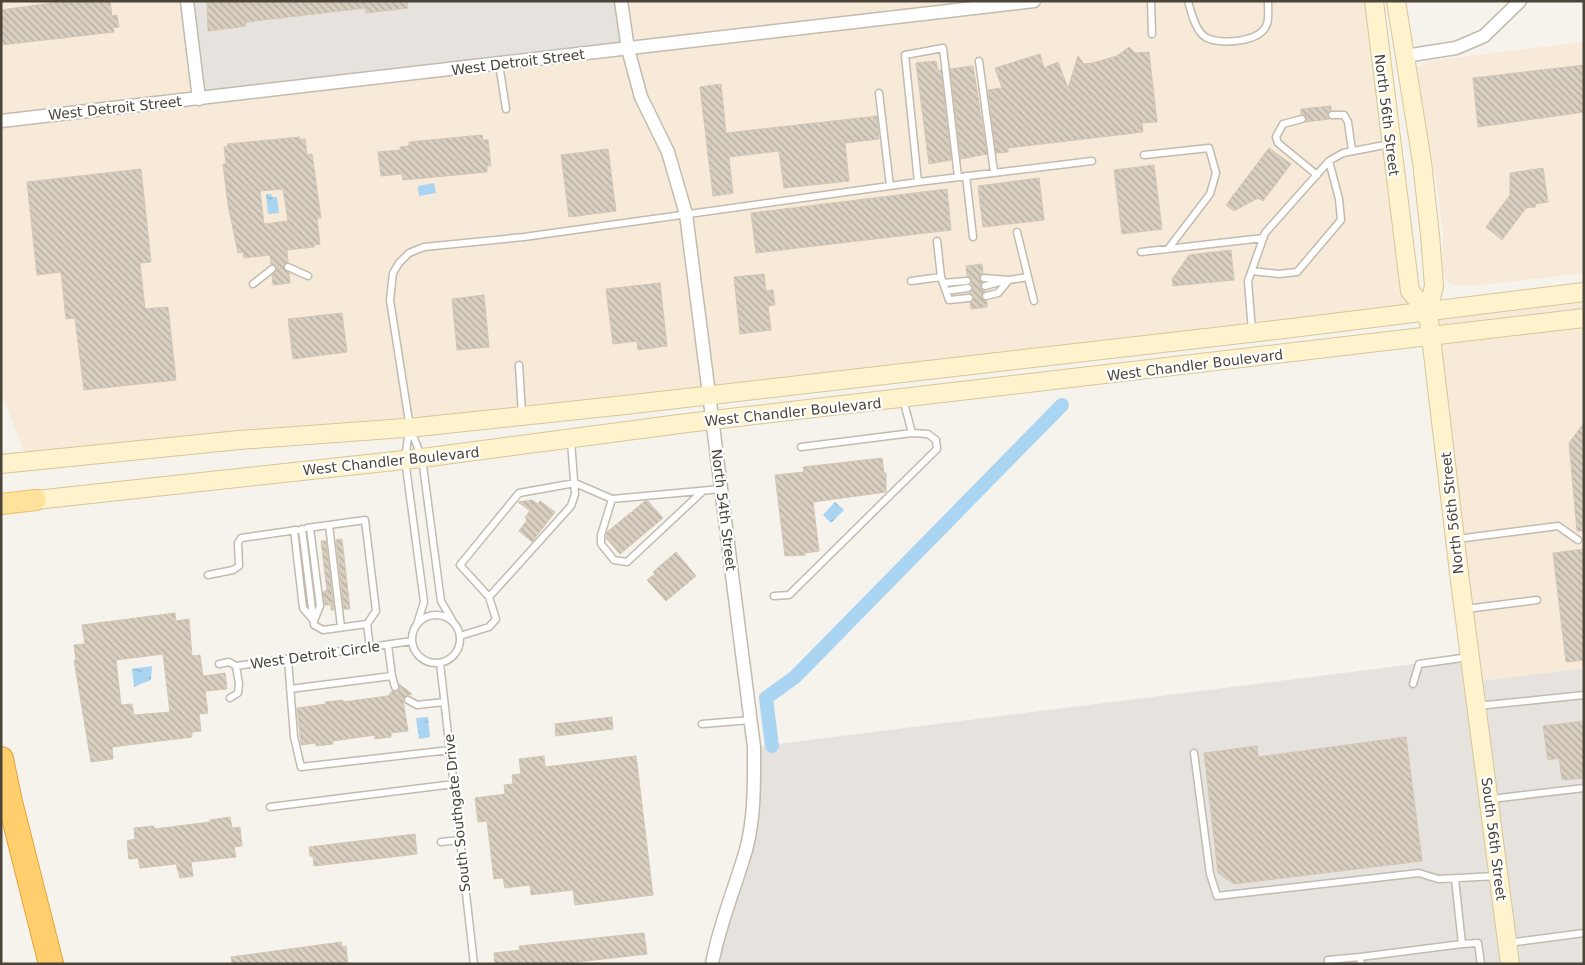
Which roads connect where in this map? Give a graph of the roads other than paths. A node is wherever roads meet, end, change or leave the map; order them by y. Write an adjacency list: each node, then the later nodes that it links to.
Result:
1 (187, 1): 16 (street)
2 (622, 1): 11 (street, North 54th Street)
3 (1034, 1): 11 (street, West Detroit Street)
4 (1150, 1): 10 (lane)
5 (1188, 1): 6 (lane)
6 (1268, 1)
7 (1374, 1): 21 (main road, North 56th Street)
8 (1396, 1): 12 (main road, North 56th Street)
9 (1520, 1): 12 (street)
10 (1152, 34)
11 (628, 50): 14 (street, West Detroit Street); 32 (street, North 54th Street)
12 (1404, 56): 57 (main road, North 56th Street)
13 (980, 61): 26 (lane)
14 (499, 64): 16 (street, West Detroit Street); 17 (lane)
15 (878, 93): 31 (lane)
16 (199, 99): 20 (street, West Detroit Street)
17 (506, 110)
18 (1332, 115): 22 (lane)
19 (1302, 119): 27 (lane)
20 (1, 121)
21 (1390, 144): 22 (lane); 57 (main road, North 56th Street)
22 (1352, 151): 24 (lane)
23 (1144, 155): 37 (lane)
24 (1329, 160): 27 (lane); 41 (lane)
25 (1092, 161): 26 (lane)
26 (994, 172): 28 (lane)
27 (1317, 174): 35 (lane)
28 (966, 176): 29 (lane); 34 (lane)
29 (958, 177): 30 (lane); 30 (lane)
30 (918, 182): 31 (lane)
31 (890, 186): 32 (lane)
32 (686, 214): 64 (street, North 54th Street); 68 (lane)
33 (1017, 232): 43 (lane)
34 (974, 237)
35 (1263, 238): 37 (lane); 41 (lane)
36 (936, 241): 45 (lane)
37 (1168, 249): 38 (lane)
38 (1142, 252)
39 (288, 267): 42 (lane)
40 (272, 269): 49 (lane)
41 (1252, 271): 59 (lane)
42 (308, 276)
43 (1028, 277): 47 (lane); 56 (lane)
44 (984, 278): 47 (lane)
45 (942, 280): 46 (lane); 48 (lane); 52 (lane)
46 (967, 280)
47 (1010, 280): 50 (lane); 54 (lane)
48 (911, 281)
49 (253, 284)
50 (985, 286)
51 (968, 288): 52 (lane)
52 (946, 291): 55 (lane)
53 (1584, 292): 57 (main road, West Chandler Boulevard)
54 (986, 296)
55 (969, 298)
56 (1034, 301)
57 (1428, 312): 59 (main road, West Chandler Boulevard); 60 (main road, North 56th Street)
58 (1584, 318): 60 (main road, West Chandler Boulevard)
59 (1253, 333): 61 (main road, West Chandler Boulevard)
60 (1432, 337): 63 (main road, West Chandler Boulevard); 84 (main road, North 56th Street)
61 (1048, 356): 63 (main road); 64 (main road, West Chandler Boulevard)
62 (519, 365): 66 (lane)
63 (970, 392): 65 (main road, West Chandler Boulevard)
64 (709, 395): 66 (main road, West Chandler Boulevard); 67 (street, North 54th Street)
65 (903, 399): 67 (main road, West Chandler Boulevard); 69 (lane)
66 (522, 416): 68 (main road, West Chandler Boulevard)
67 (713, 420): 70 (main road, West Chandler Boulevard); 75 (street, North 54th Street)
68 (410, 428): 72 (lane); 72 (lane); 73 (main road, West Chandler Boulevard)
69 (912, 433): 71 (lane); 87 (lane)
70 (571, 440): 72 (main road, West Chandler Boulevard); 74 (lane)
71 (801, 447)
72 (414, 458): 78 (main road, West Chandler Boulevard); 91 (lane); 94 (lane)
73 (1, 464)
74 (575, 483): 77 (lane); 88 (lane); 88 (lane)
75 (721, 489): 76 (lane); 114 (street, North 54th Street)
76 (703, 491): 77 (lane); 77 (lane)
77 (612, 499)
78 (36, 500): 79 (main road, West Chandler Boulevard)
79 (1, 504)
80 (329, 525): 81 (lane); 93 (lane); 95 (lane)
81 (310, 528): 82 (lane); 92 (lane)
82 (302, 529): 83 (lane); 92 (lane)
83 (294, 530): 86 (lane); 92 (lane)
84 (1456, 539): 85 (lane); 90 (main road, North 56th Street)
85 (1578, 540)
86 (208, 575)
87 (774, 596)
88 (489, 597): 96 (lane)
89 (1536, 600): 90 (lane)
90 (1464, 609): 100 (main road, North 56th Street)
91 (452, 620): 94 (lane); 96 (lane)
92 (314, 621): 95 (lane)
93 (367, 624): 95 (lane); 99 (lane)
94 (417, 624): 97 (lane)
95 (342, 627)
96 (460, 636): 102 (lane)
97 (412, 641): 98 (lane, West Detroit Circle); 102 (lane)
98 (388, 645): 99 (lane, West Detroit Circle); 105 (lane)
99 (370, 648): 101 (lane, West Detroit Circle)
100 (1470, 657): 106 (lane); 113 (main road, North 56th Street)
101 (288, 660): 104 (lane, West Detroit Circle); 108 (lane)
102 (440, 663): 112 (lane, South Southgate Drive)
103 (219, 664): 104 (lane, West Detroit Circle)
104 (236, 666): 110 (lane)
105 (392, 676): 107 (lane); 108 (lane)
106 (1413, 684)
107 (395, 687)
108 (290, 689): 116 (lane)
109 (1584, 695): 113 (lane)
110 (230, 698)
111 (408, 700): 112 (lane)
112 (444, 702): 116 (lane, South Southgate Drive)
113 (1476, 710): 121 (main road, South 56th Street)
114 (751, 720): 115 (lane); 133 (street, North 54th Street)
115 (702, 724)
116 (450, 750): 119 (lane, South Southgate Drive)
117 (1194, 753): 126 (lane)
118 (1, 759): 131 (highway)
119 (454, 784): 122 (lane); 123 (lane, South Southgate Drive)
120 (1584, 788): 121 (lane)
121 (1489, 799): 125 (main road, South 56th Street)
122 (270, 807)
123 (460, 840): 124 (lane); 132 (lane, South Southgate Drive)
124 (441, 842)
125 (1499, 876): 126 (lane); 128 (main road, South 56th Street)
126 (1454, 878): 129 (lane)
127 (1584, 933): 128 (lane)
128 (1507, 943): 136 (main road, South 56th Street)
129 (1462, 944): 130 (lane); 135 (lane)
130 (1361, 960): 134 (lane)
131 (51, 964)
132 (474, 964)
133 (712, 964)
134 (1328, 964)
135 (1481, 964)
136 (1510, 964)

